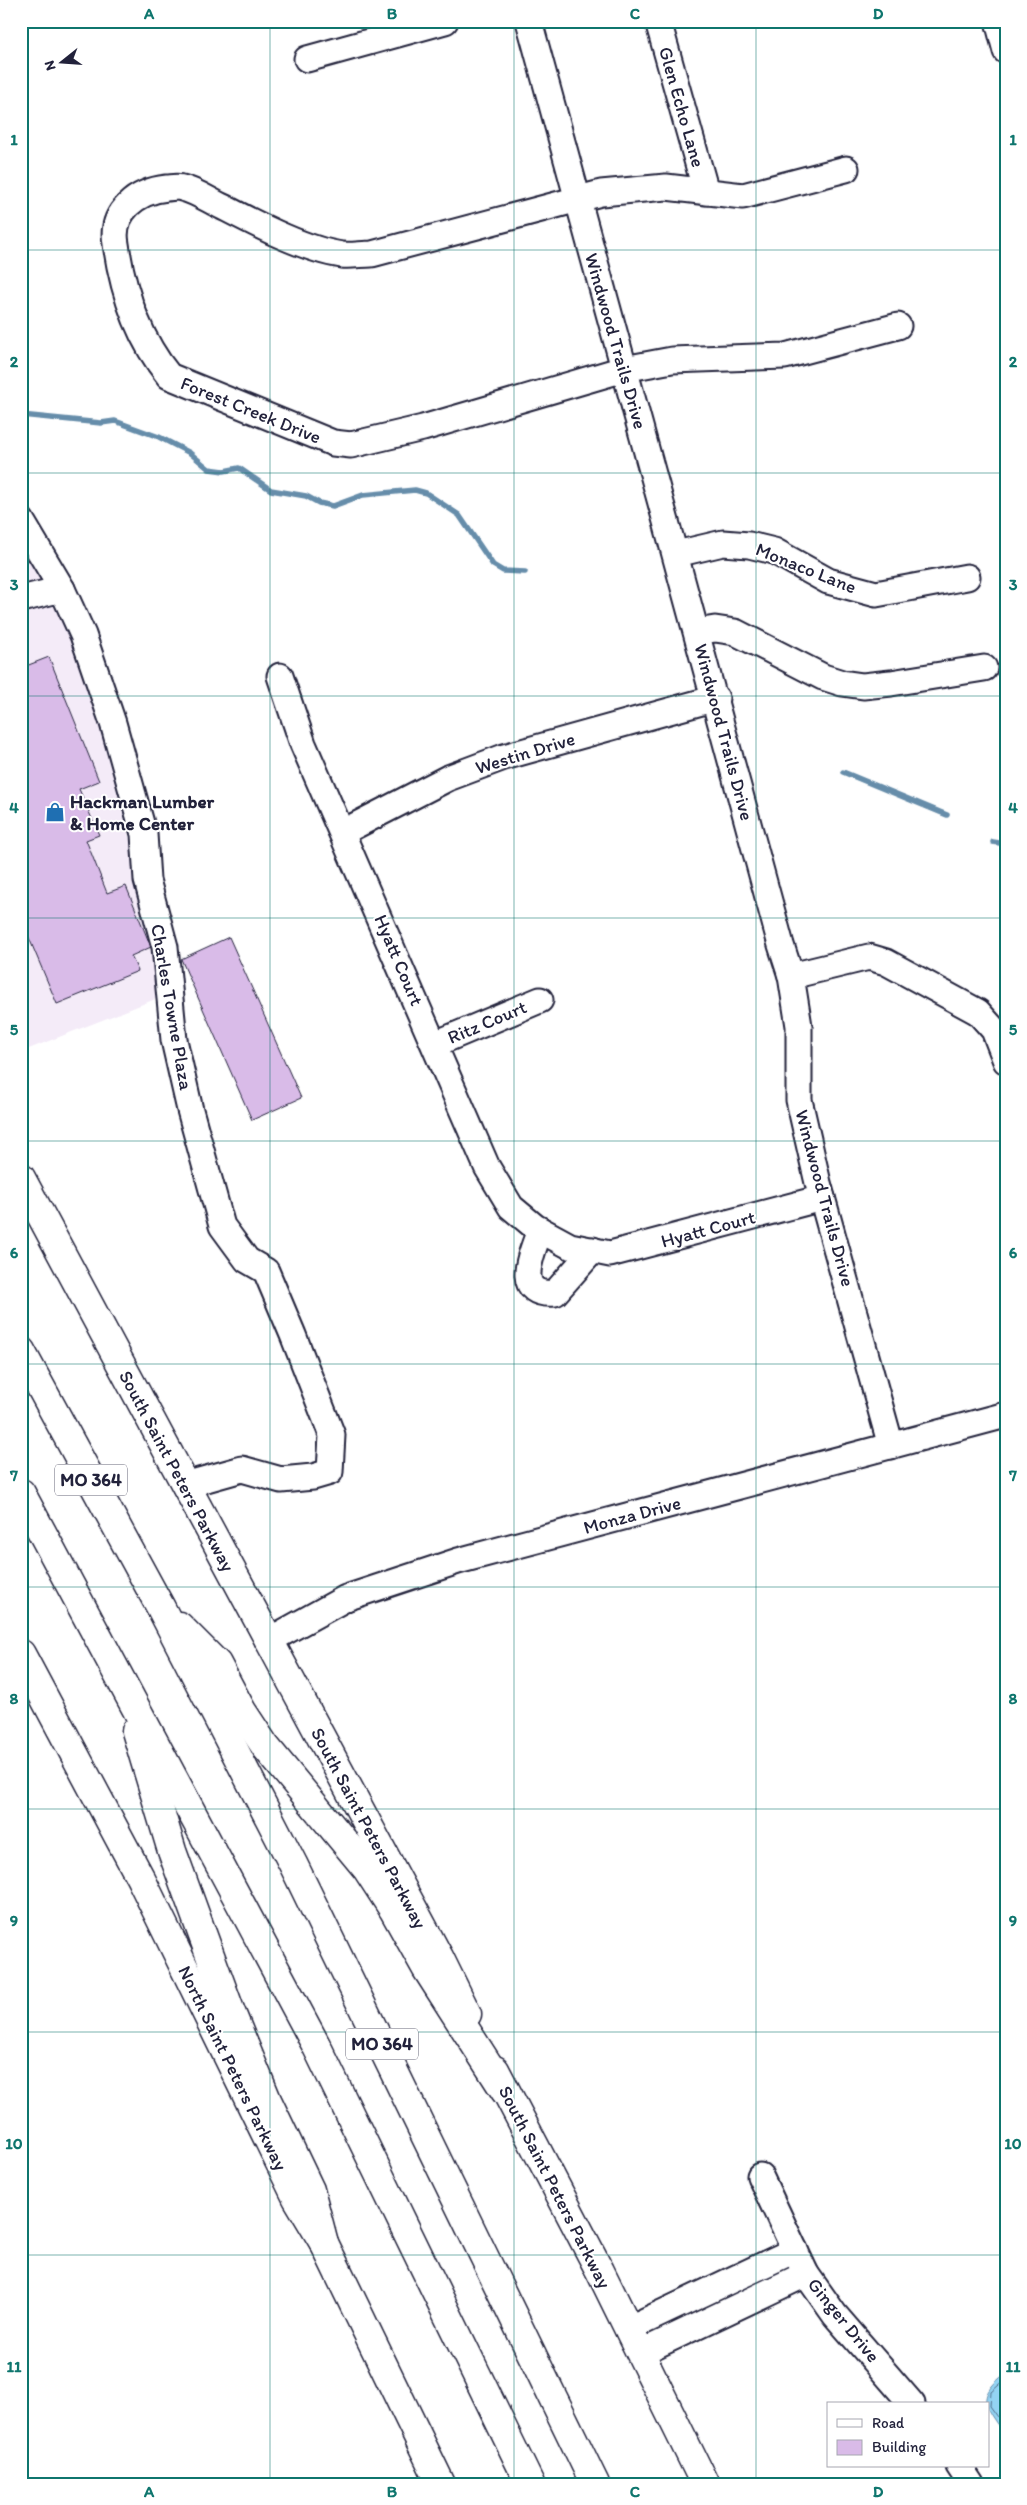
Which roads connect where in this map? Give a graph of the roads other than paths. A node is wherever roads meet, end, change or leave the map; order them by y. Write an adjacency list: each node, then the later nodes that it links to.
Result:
1 (445, 21): 6 (street)
2 (529, 21): 9 (street, Windwood Trails Drive)
3 (658, 21): 8 (street, Glen Echo Lane)
4 (998, 21): 5 (street)
5 (1006, 51)
6 (307, 59)
7 (846, 169): 8 (street, Forest Creek Drive)
8 (706, 192): 9 (street, Forest Creek Drive)
9 (576, 200): 11 (street, Windwood Trails Drive); 11 (street, Forest Creek Drive)
10 (898, 326): 11 (street, Forest Creek Drive)
11 (624, 369): 13 (street, Windwood Trails Drive)
12 (21, 520): 15 (street, Charles Towne Plaza)
13 (676, 554): 14 (street, Monaco Lane); 17 (street, Windwood Trails Drive)
14 (967, 577)
15 (62, 589): 16 (street); 33 (street, Charles Towne Plaza)
16 (21, 599)
17 (697, 632): 18 (street); 20 (street, Windwood Trails Drive)
18 (984, 668)
19 (280, 676): 21 (street, Hyatt Court)
20 (716, 698): 21 (street, Westin Drive); 22 (street, Windwood Trails Drive)
21 (343, 832): 24 (street, Hyatt Court)
22 (792, 976): 25 (street); 27 (street, Windwood Trails Drive)
23 (540, 1000): 24 (street, Ritz Court)
24 (435, 1044): 28 (street, Hyatt Court)
25 (1006, 1061)
26 (21, 1178): 33 (main road, South Saint Peters Parkway)
27 (822, 1198): 29 (street, Hyatt Court); 32 (street, Windwood Trails Drive)
28 (540, 1230): 29 (street, Hyatt Court); 29 (street)
29 (592, 1250)
30 (21, 1351): 35 (main road, MO 364)
31 (1006, 1416): 32 (street, Monza Drive)
32 (892, 1446): 36 (street, Monza Drive)
33 (185, 1485): 36 (main road, South Saint Peters Parkway)
34 (21, 1493): 38 (main road, MO 364)
35 (161, 1608): 39 (main road); 50 (main road, MO 364)
36 (268, 1641): 39 (main road, South Saint Peters Parkway)
37 (21, 1654): 41 (main road, North Saint Peters Parkway)
38 (120, 1677): 41 (main road); 49 (main road, MO 364)
39 (506, 2091): 44 (main road, South Saint Peters Parkway)
40 (760, 2176): 42 (street, Ginger Drive)
41 (324, 2243): 48 (main road, North Saint Peters Parkway)
42 (796, 2250): 43 (street, Ginger Drive); 44 (street)
43 (806, 2274): 45 (street); 46 (street, Ginger Drive)
44 (628, 2329): 45 (main road, South Saint Peters Parkway)
45 (640, 2353): 51 (main road, South Saint Peters Parkway)
46 (910, 2402)
47 (961, 2468): 52 (street)
48 (442, 2484)
49 (530, 2484)
50 (595, 2484)
51 (705, 2484)
52 (971, 2484)

